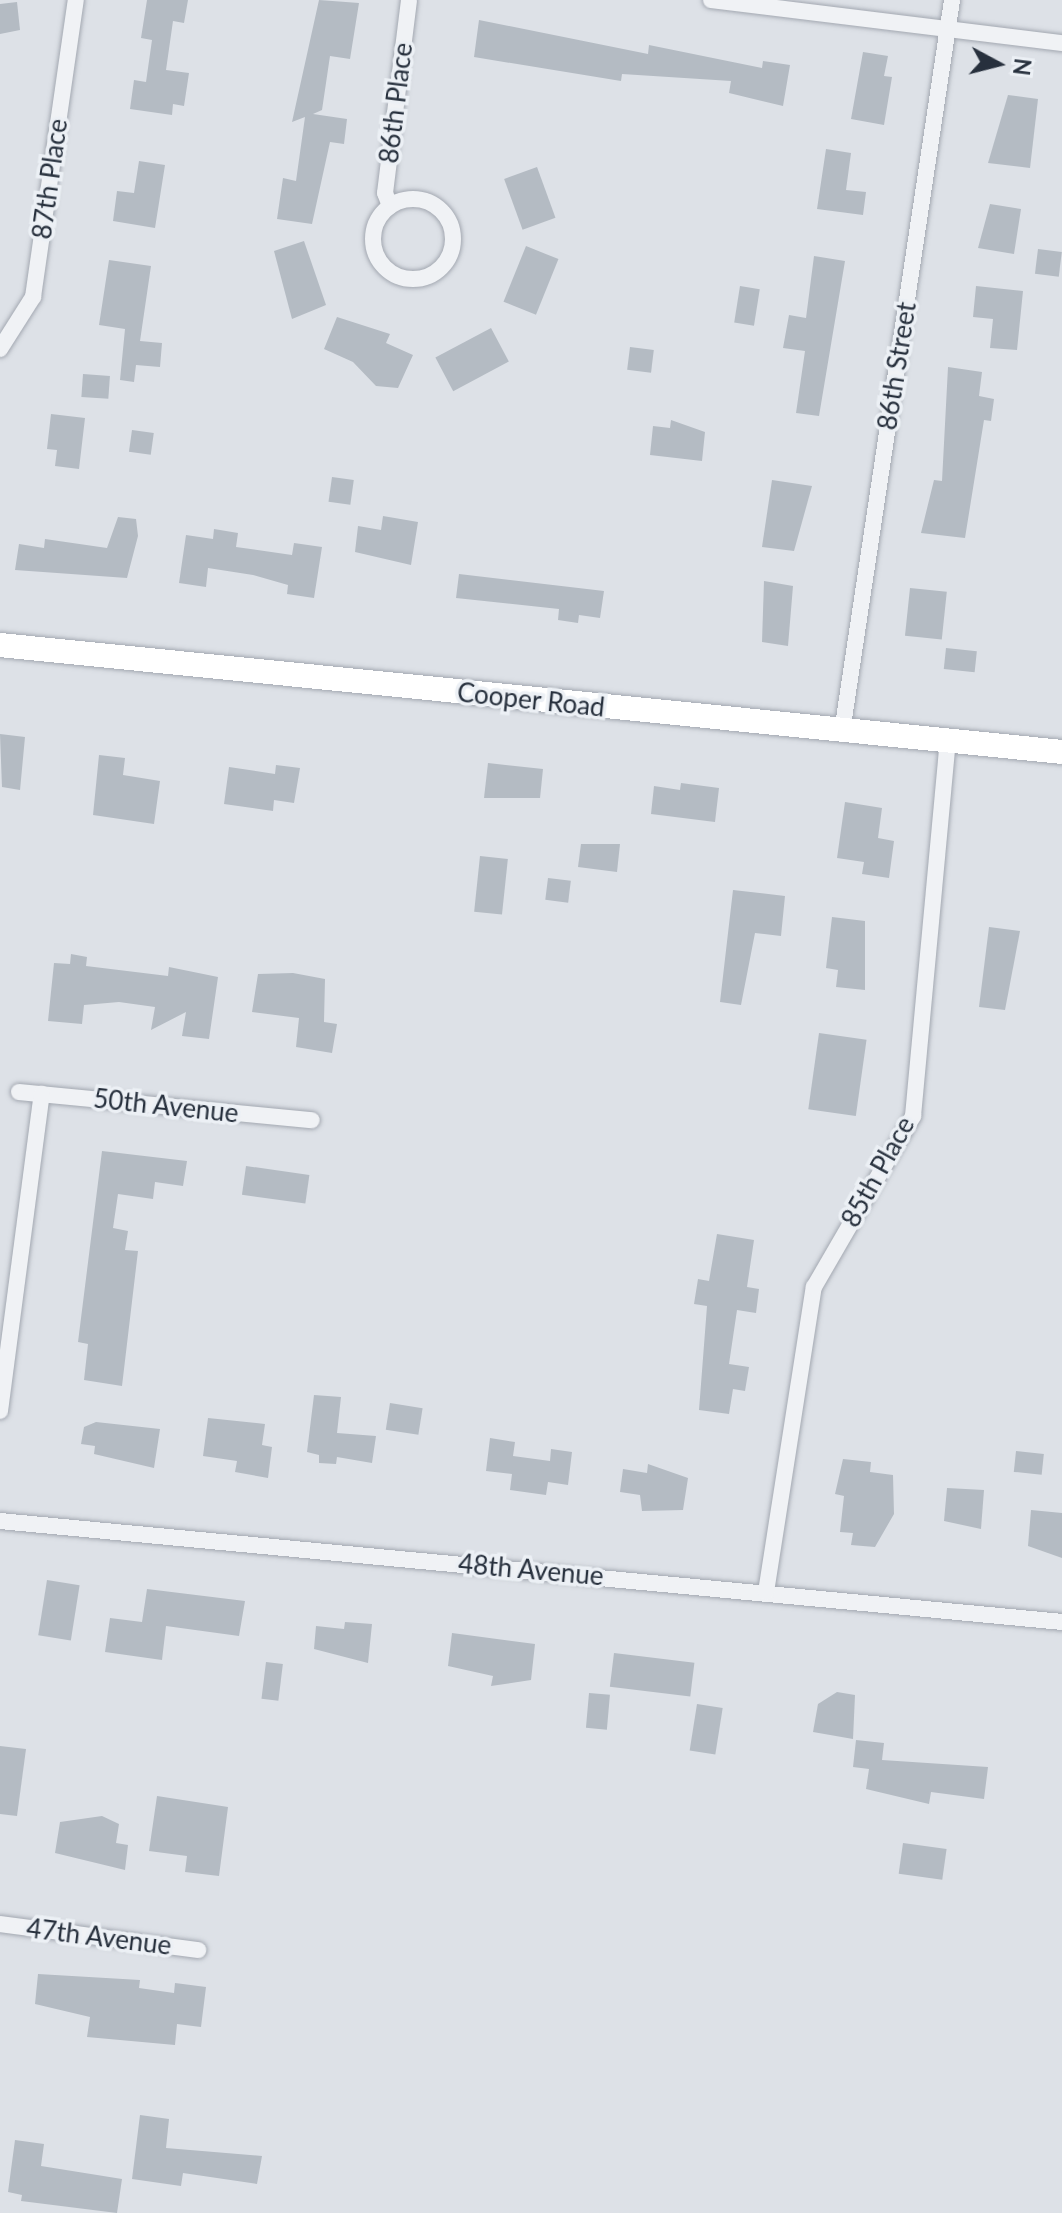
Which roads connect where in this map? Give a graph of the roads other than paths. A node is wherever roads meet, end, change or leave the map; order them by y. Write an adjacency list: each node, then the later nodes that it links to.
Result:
1 (76, 0): 8 (street, 87th Place)
2 (409, 0): 7 (street, 86th Place)
3 (711, 0): 5 (street)
4 (952, 0): 5 (street, 86th Street)
5 (947, 34): 6 (street); 10 (street, 86th Street)
6 (1062, 43)
7 (390, 206): 7 (street, 86th Place)
8 (0, 349)
9 (0, 645): 10 (street, Cooper Road)
10 (842, 732): 11 (street, Cooper Road)
11 (948, 742): 12 (street, Cooper Road); 18 (street, 85th Place)
12 (1062, 752)
13 (19, 1092): 14 (street, 50th Avenue)
14 (42, 1094): 15 (street, 50th Avenue); 16 (street)
15 (312, 1120)
16 (0, 1411)
17 (0, 1521): 18 (street, 48th Avenue)
18 (766, 1592): 19 (street, 48th Avenue)
19 (1062, 1622)
20 (0, 1924): 21 (street, 47th Avenue)
21 (198, 1950)

